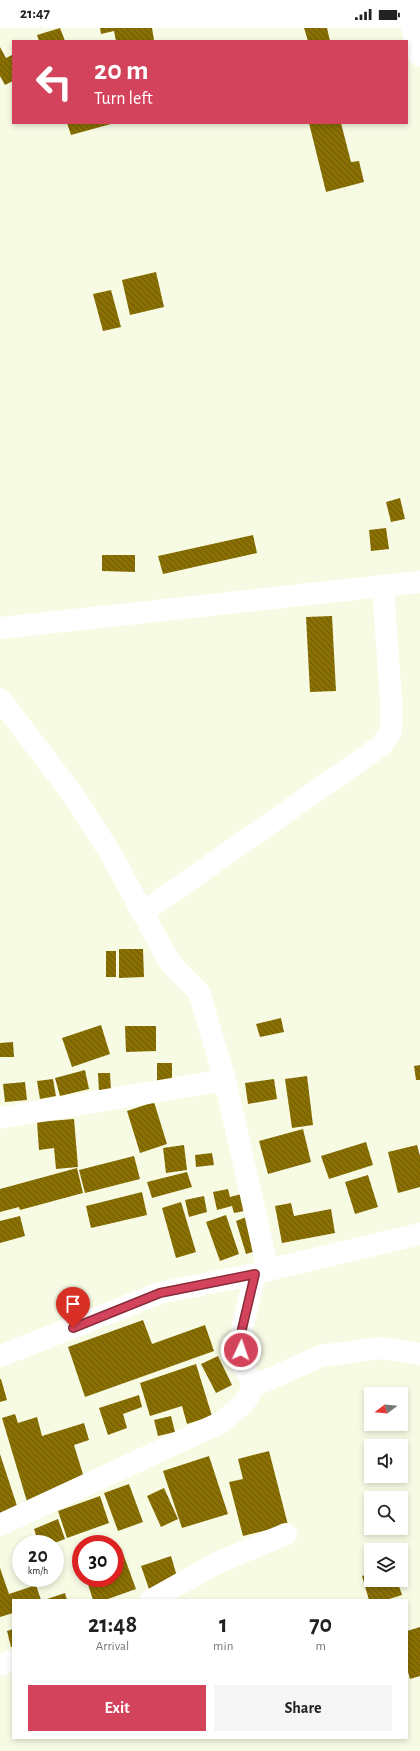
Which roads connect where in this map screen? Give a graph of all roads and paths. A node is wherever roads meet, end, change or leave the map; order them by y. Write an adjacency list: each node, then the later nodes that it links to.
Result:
1 (412, 28): 2 (street)
2 (420, 56)
3 (420, 582): 4 (street)
4 (383, 586): 5 (street); 7 (street)
5 (0, 628)
6 (0, 698): 7 (street)
7 (142, 913): 8 (street)
8 (225, 1080): 9 (street); 11 (street)
9 (0, 1118)
10 (420, 1234): 11 (street)
11 (261, 1272): 13 (street); 14 (street)
12 (420, 1354): 14 (street)
13 (0, 1356)
14 (254, 1386): 15 (street)
15 (0, 1525)
16 (286, 1534): 17 (street)
17 (153, 1599)
18 (12, 1660): 19 (street)
19 (0, 1665)

